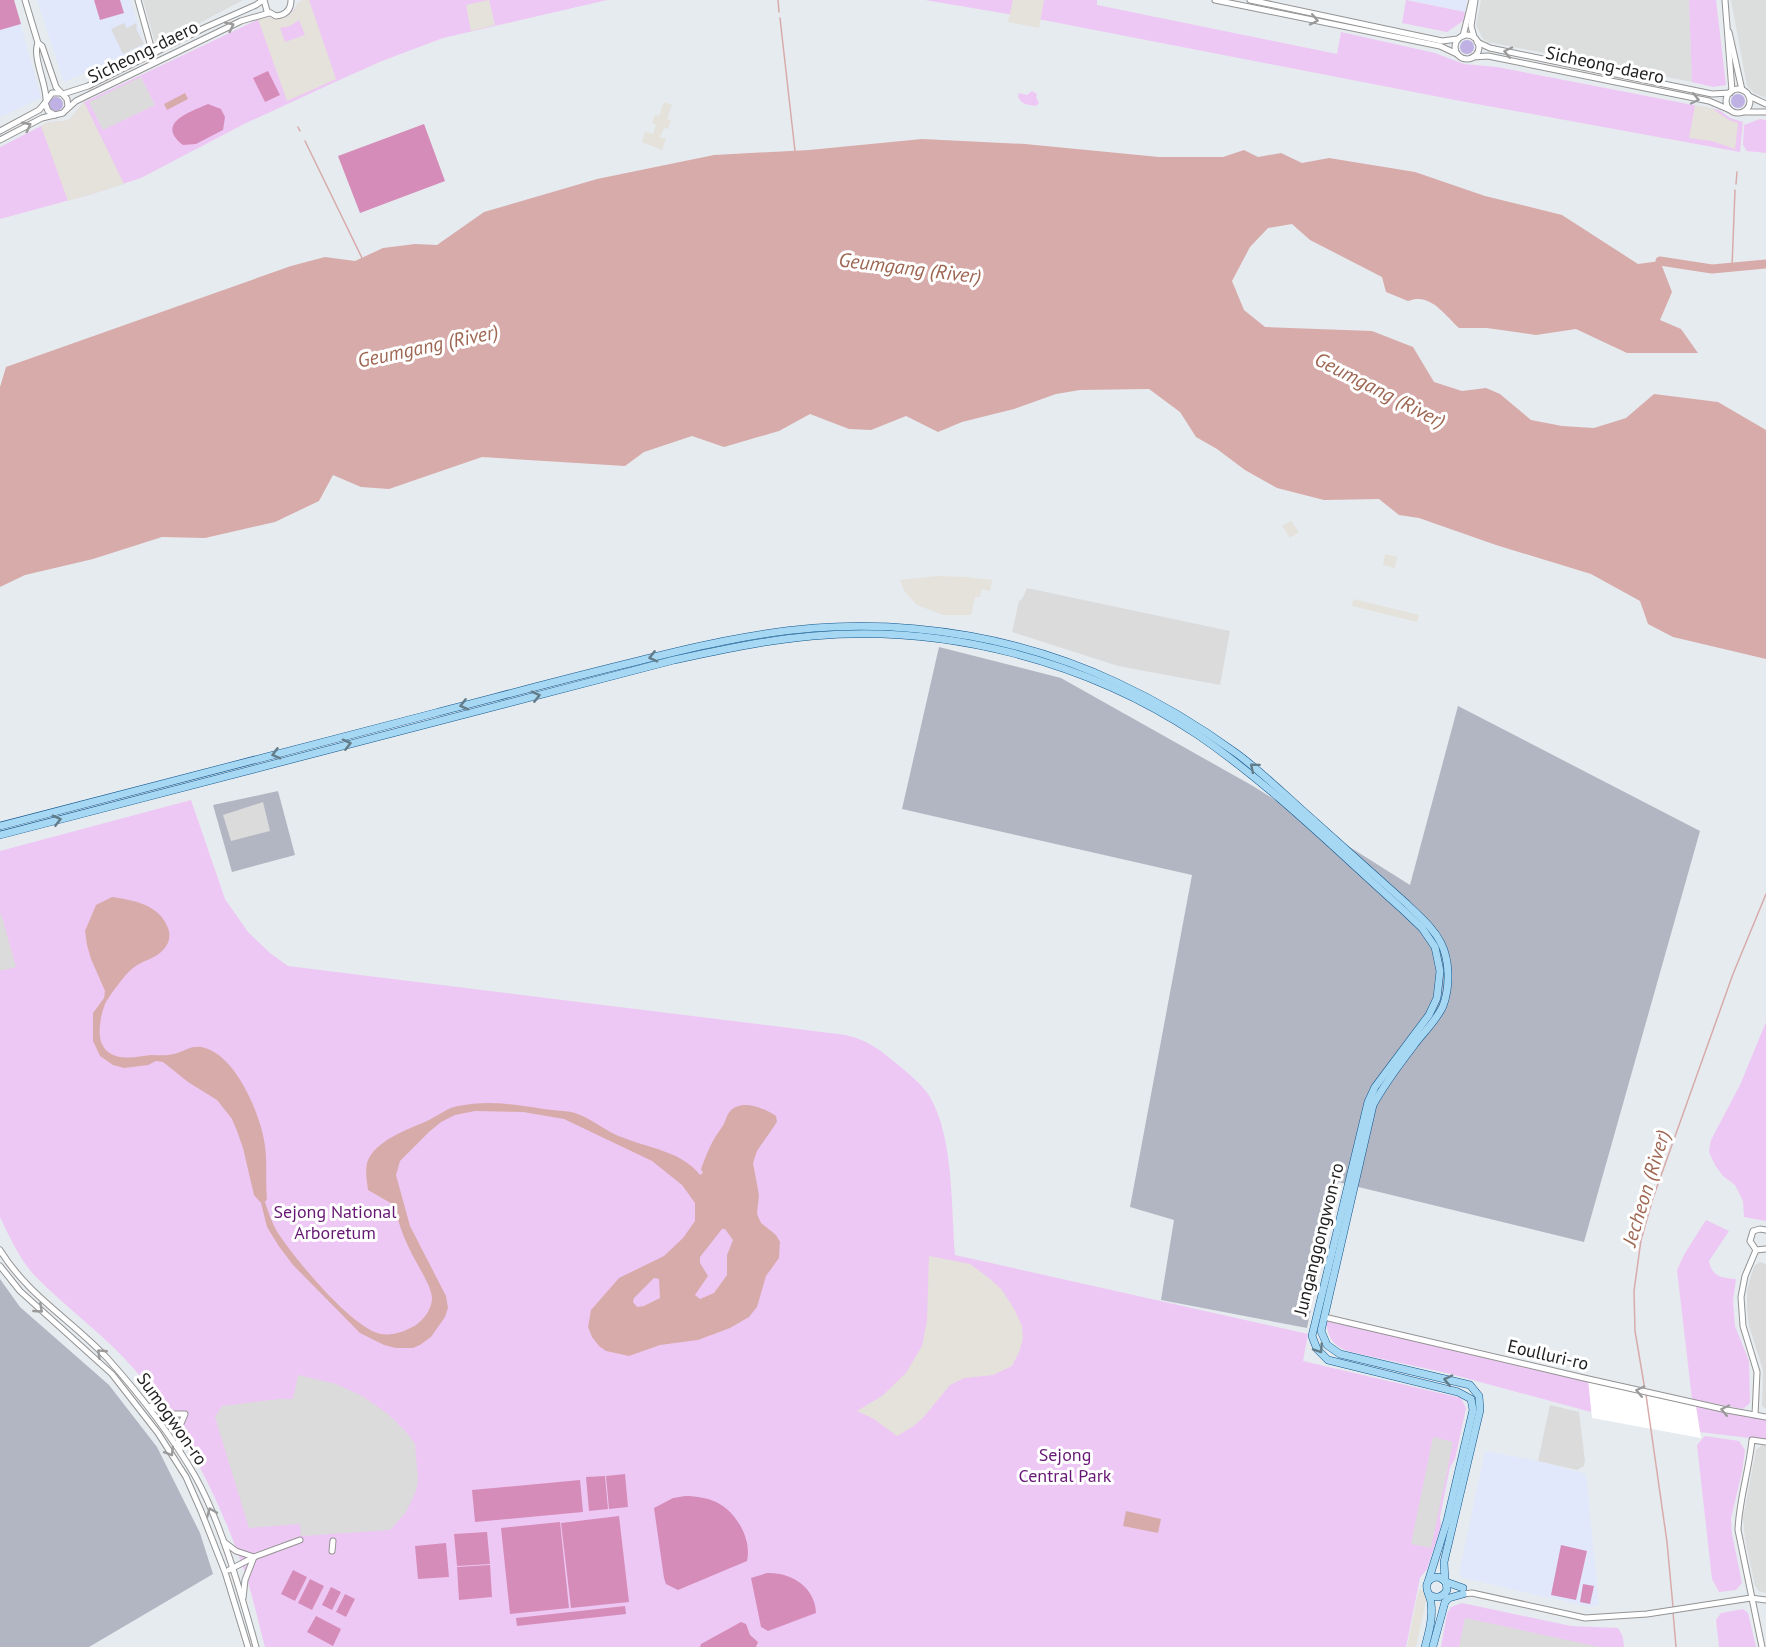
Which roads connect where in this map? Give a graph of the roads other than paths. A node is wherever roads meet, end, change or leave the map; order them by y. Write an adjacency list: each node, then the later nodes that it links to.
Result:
1 (25, 0): 13 (street)
2 (138, 0): 14 (street)
3 (263, 0): 9 (street); 14 (street, Sicheong-daero)
4 (1215, 0): 15 (street, one-way to 15)
5 (1250, 0): 11 (street)
6 (1474, 0): 11 (street); 12 (street)
7 (1725, 0): 10 (street)
8 (292, 1): 9 (street, Sicheong-daero)
9 (269, 13): 23 (street, Sicheong-daero, one-way to 9)
10 (1728, 28): 17 (street); 18 (street)
11 (1460, 38): 12 (street); 15 (street)
12 (1476, 40): 16 (street); 18 (street, Sicheong-daero, one-way to 12)
13 (38, 43): 19 (street); 21 (street)
14 (153, 54): 19 (street, Sicheong-daero)
15 (1457, 54): 16 (street)
16 (1473, 57): 24 (street, Sicheong-daero, one-way to 24)
17 (1742, 90): 18 (street); 20 (street)
18 (1731, 92): 24 (street)
19 (61, 93): 21 (street); 23 (street)
20 (1749, 96): 22 (street); 25 (street)
21 (46, 101): 27 (street); 28 (street)
22 (1766, 104)
23 (66, 110): 27 (street)
24 (1730, 110): 25 (street)
25 (1743, 112): 26 (street)
26 (1766, 112)
27 (55, 115): 29 (street, one-way to 27)
28 (0, 131)
29 (0, 140)
30 (0, 826): 32 (main road, one-way to 30)
31 (0, 835): 32 (main road, one-way to 32)
32 (1405, 906): 33 (main road)
33 (1444, 984): 39 (main road, Junganggongwon-ro); 53 (main road, Junganggongwon-ro, one-way to 53)
34 (1766, 1230): 37 (street)
35 (1766, 1249): 37 (street)
36 (0, 1250): 40 (street, Sumogwon-ro, one-way to 36)
37 (1756, 1250): 41 (street)
38 (0, 1266): 52 (street, Sumogwon-ro, one-way to 52)
39 (1324, 1317): 41 (street, Eoulluri-ro, one-way to 39); 50 (main road, Junganggongwon-ro, one-way to 39)
40 (147, 1403): 44 (street, Sumogwon-ro); 44 (street)
41 (1755, 1415): 42 (street, Eoulluri-ro)
42 (1766, 1417)
43 (1766, 1442): 58 (street)
44 (182, 1457): 45 (street, Sumogwon-ro, one-way to 44)
45 (221, 1538): 49 (street); 51 (street, Sumogwon-ro)
46 (300, 1540): 49 (street)
47 (333, 1542): 48 (street)
48 (332, 1551)
49 (254, 1557): 51 (street); 60 (street)
50 (1446, 1558): 54 (main road, Junganggongwon-ro); 55 (main road)
51 (232, 1569): 52 (street); 60 (street, Sumogwon-ro)
52 (225, 1572): 61 (street, Sumogwon-ro)
53 (1430, 1580): 54 (main road); 56 (main road)
54 (1446, 1581): 55 (main road); 57 (main road)
55 (1465, 1592): 57 (main road); 58 (street); 64 (main road)
56 (1430, 1595): 57 (main road); 63 (main road)
57 (1443, 1595): 64 (main road)
58 (1751, 1598): 59 (street); 65 (street)
59 (1766, 1600)
60 (244, 1604): 62 (street, Sumogwon-ro)
61 (248, 1647)
62 (256, 1647)
63 (1425, 1647)
64 (1433, 1647)
65 (1762, 1647)

